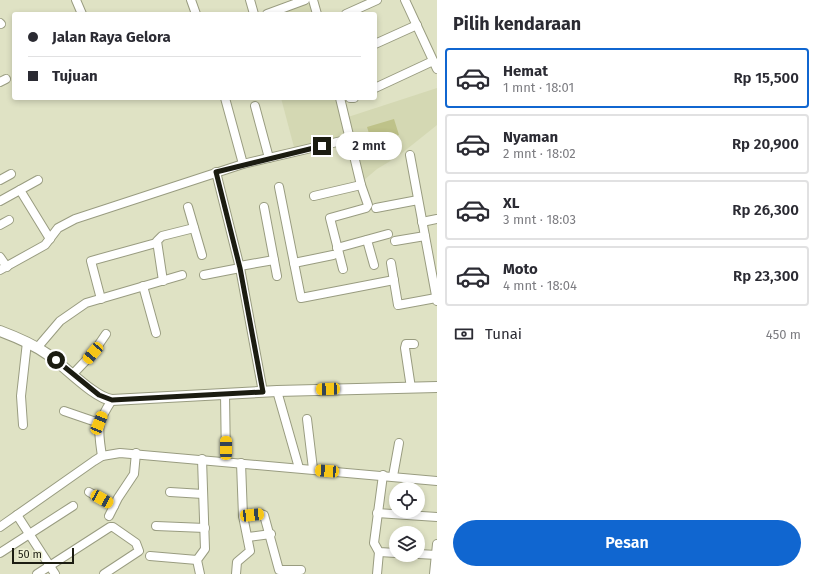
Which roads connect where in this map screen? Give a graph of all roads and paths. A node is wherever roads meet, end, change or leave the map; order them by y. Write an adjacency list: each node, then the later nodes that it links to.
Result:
1 (76, 0): 8 (street)
2 (191, 0): 9 (street)
3 (250, 0): 10 (street)
4 (304, 0): 11 (street)
5 (313, 0): 12 (street)
6 (377, 0): 13 (street)
7 (405, 0): 14 (street)
8 (81, 12)
9 (195, 12)
10 (253, 12)
11 (272, 12)
12 (316, 12)
13 (350, 12)
14 (417, 25): 15 (street); 16 (street)
15 (377, 43)
16 (433, 60): 17 (street); 18 (street)
17 (437, 69)
18 (377, 87)
19 (226, 100): 25 (street)
20 (340, 100): 22 (street)
21 (256, 106): 24 (street)
22 (350, 139): 24 (street); 30 (street)
23 (410, 155): 34 (street)
24 (269, 158): 25 (street)
25 (243, 164): 26 (street)
26 (216, 172): 46 (street); 57 (street)
27 (11, 174): 28 (street)
28 (0, 180)
29 (38, 180): 32 (street)
30 (360, 185): 33 (street); 50 (street)
31 (279, 187): 54 (street)
32 (20, 190): 35 (street); 46 (street)
33 (314, 196)
34 (418, 200): 38 (street); 41 (street)
35 (0, 201)
36 (188, 207): 43 (street)
37 (264, 207): 53 (street)
38 (376, 208)
39 (437, 219): 41 (street)
40 (9, 220): 42 (street)
41 (422, 222): 45 (street)
42 (0, 225)
43 (194, 228): 49 (street); 51 (street)
44 (388, 234): 47 (street)
45 (425, 236): 48 (street); 67 (street)
46 (50, 239): 58 (street)
47 (367, 240): 50 (street); 56 (street)
48 (396, 242)
49 (156, 243): 63 (street); 66 (street)
50 (335, 252): 54 (street); 59 (street)
51 (202, 256)
52 (0, 257): 58 (street)
53 (274, 260): 57 (street); 62 (street)
54 (294, 263): 64 (street)
55 (391, 263): 64 (street)
56 (374, 265)
57 (240, 267): 61 (street); 78 (street)
58 (3, 269)
59 (343, 269)
60 (182, 275): 63 (street)
61 (204, 275)
62 (278, 276)
63 (163, 280): 65 (street)
64 (394, 280): 67 (street)
65 (143, 286): 66 (street); 69 (street)
66 (100, 299): 73 (street)
67 (437, 300)
68 (0, 331): 71 (street)
69 (156, 333)
70 (106, 334): 74 (street)
71 (27, 342): 73 (street); 84 (street)
72 (414, 344): 76 (street)
73 (37, 348): 74 (street)
74 (73, 374): 80 (street)
75 (437, 387): 76 (street)
76 (411, 388): 77 (street)
77 (277, 391): 78 (street); 91 (street)
78 (263, 392): 79 (street)
79 (225, 394): 80 (street); 89 (street)
80 (112, 400): 83 (street)
81 (64, 411): 83 (street)
82 (307, 419): 92 (street)
83 (99, 423): 87 (street)
84 (23, 426)
85 (399, 443): 94 (street)
86 (136, 453): 87 (street); 88 (street); 100 (street)
87 (102, 456): 102 (street)
88 (202, 459): 89 (street); 98 (street)
89 (226, 462): 90 (street)
90 (241, 463): 91 (street); 104 (street)
91 (298, 468): 92 (street)
92 (313, 470): 93 (street)
93 (383, 475): 94 (street); 101 (street)
94 (394, 476): 95 (street)
95 (437, 481)
96 (89, 492): 100 (street)
97 (170, 492): 98 (street)
98 (203, 494): 108 (street)
99 (72, 506): 109 (street)
100 (114, 506): 103 (street)
101 (377, 513): 105 (street); 114 (street)
102 (17, 515): 107 (street); 109 (street)
103 (109, 516)
104 (243, 516): 110 (street); 111 (street)
105 (437, 517)
106 (156, 526): 108 (street)
107 (0, 527)
108 (205, 528): 119 (street)
109 (29, 534): 113 (street); 120 (street)
110 (271, 534): 111 (street); 121 (street)
111 (248, 537): 126 (street)
112 (437, 544): 117 (street)
113 (0, 552)
114 (379, 552): 115 (street); 127 (street)
115 (389, 553)
116 (425, 554): 117 (street)
117 (437, 555): 128 (street)
118 (150, 556): 119 (street)
119 (197, 560): 122 (street)
120 (50, 565): 123 (street); 124 (street); 125 (street)
121 (301, 570)
122 (197, 573)
123 (37, 574)
124 (55, 574)
125 (104, 574)
126 (236, 574)
127 (377, 574)
128 (434, 574)

